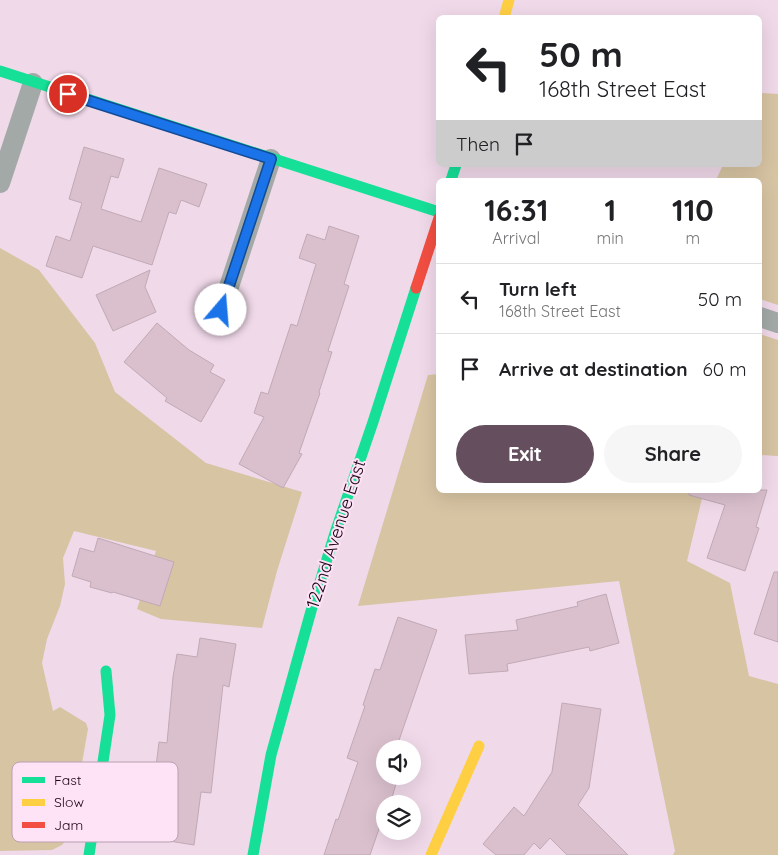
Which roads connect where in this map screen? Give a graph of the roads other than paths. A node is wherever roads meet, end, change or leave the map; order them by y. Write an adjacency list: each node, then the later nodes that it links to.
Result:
1 (509, 0): 2 (street)
2 (505, 15)
3 (0, 71): 4 (street)
4 (33, 83): 5 (street); 6 (street)
5 (271, 159): 7 (street); 9 (street)
6 (0, 183)
7 (436, 211)
8 (436, 227): 17 (street, 122nd Avenue East)
9 (221, 310)
10 (762, 318): 11 (street)
11 (778, 322)
12 (106, 671): 14 (street)
13 (478, 746): 18 (street)
14 (104, 762)
15 (90, 842): 16 (street)
16 (88, 855)
17 (253, 855)
18 (431, 855)

